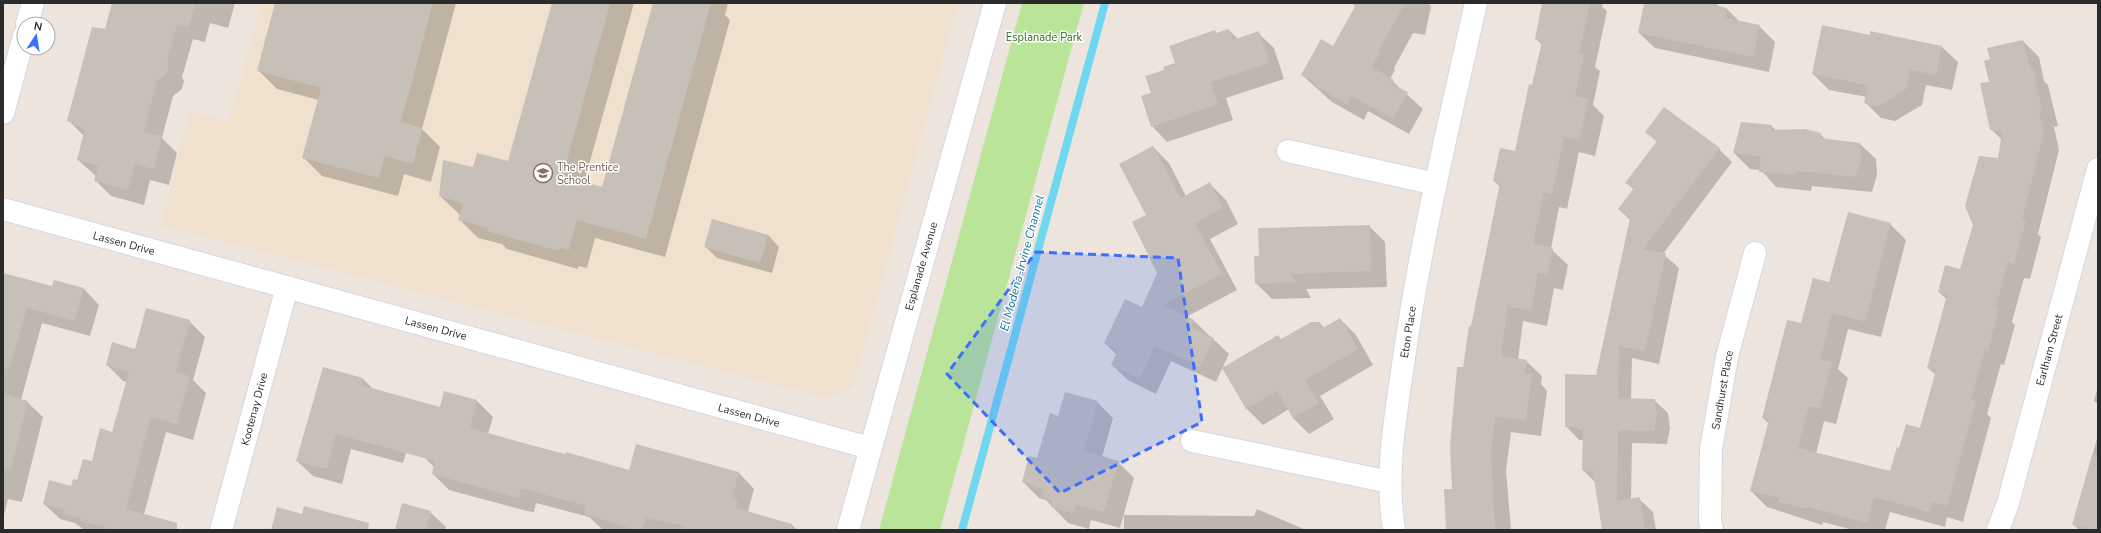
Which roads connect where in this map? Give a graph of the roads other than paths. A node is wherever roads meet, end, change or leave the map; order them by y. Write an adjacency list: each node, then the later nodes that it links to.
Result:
1 (33, 3): 4 (street)
2 (995, 3): 14 (street, Esplanade Avenue)
3 (1476, 3): 9 (street, Eton Place)
4 (29, 16)
5 (19, 56): 6 (street)
6 (3, 113)
7 (1288, 151): 9 (street)
8 (2098, 169): 20 (street, Earlham Street)
9 (1436, 184): 15 (street, Eton Place)
10 (3, 209): 12 (street, Lassen Drive)
11 (1754, 253): 19 (street, Sandhurst Place)
12 (287, 287): 14 (street, Lassen Drive); 16 (street, Kootenay Drive)
13 (1192, 441): 15 (street)
14 (870, 448): 17 (street, Esplanade Avenue)
15 (1390, 482): 18 (street, Eton Place)
16 (221, 530)
17 (848, 530)
18 (1394, 530)
19 (1712, 530)
20 (1998, 530)

